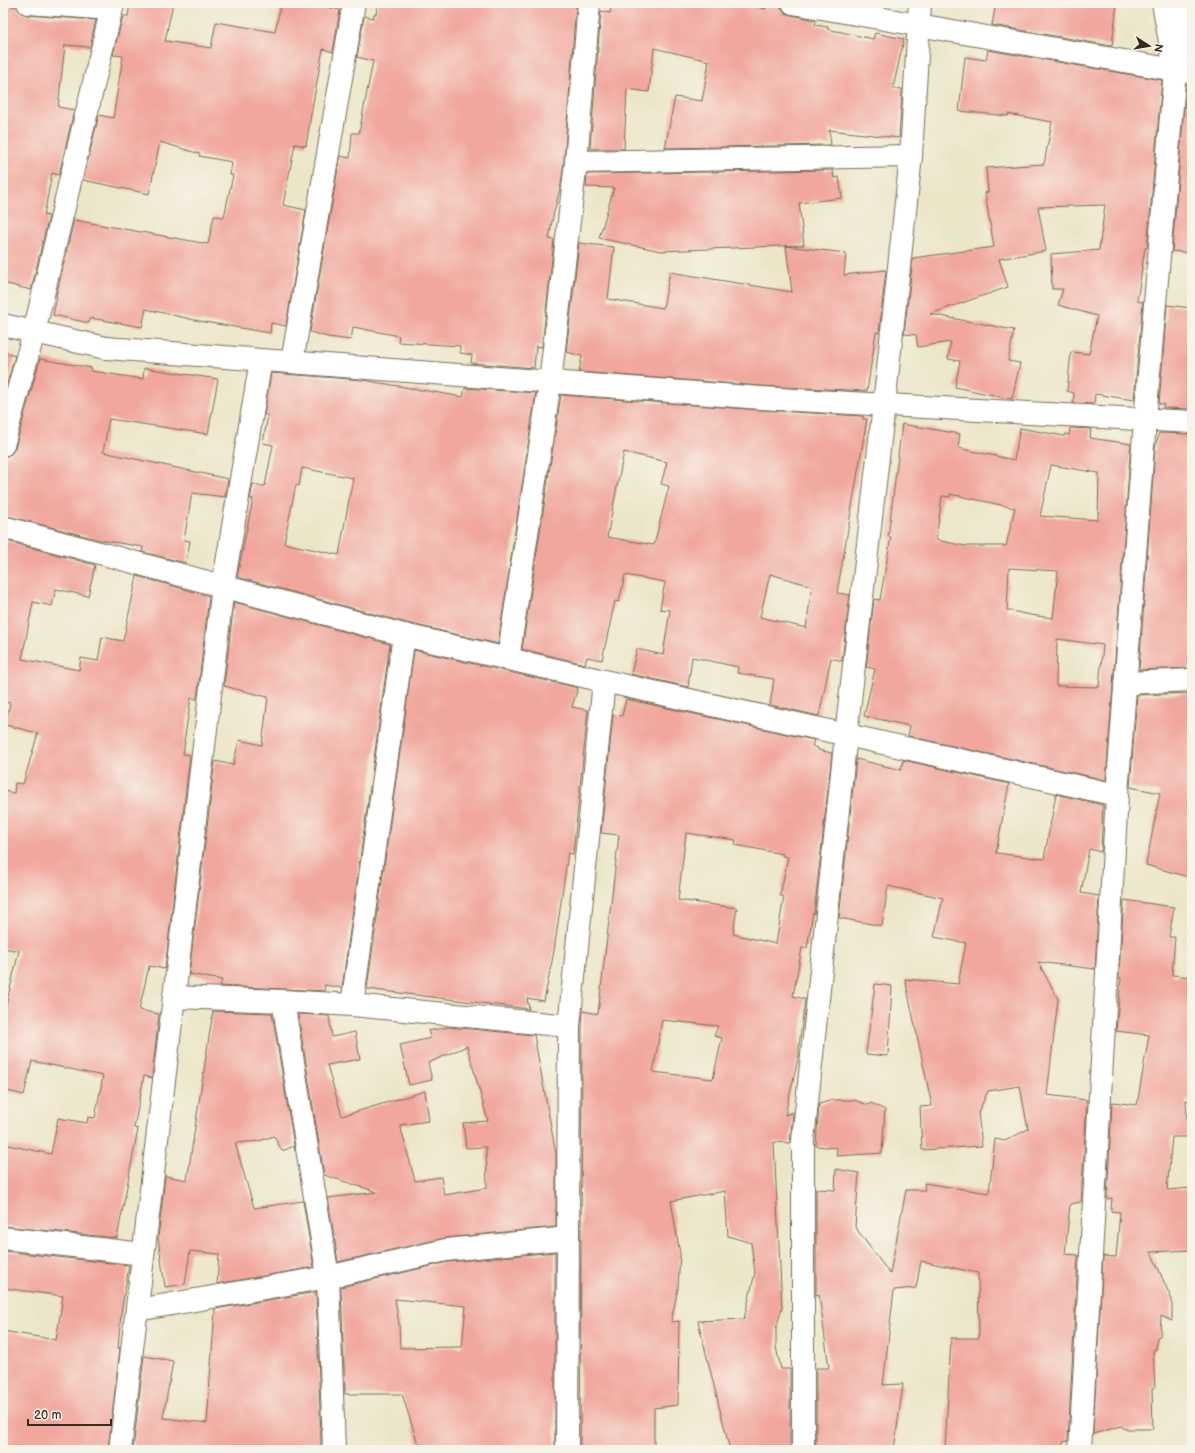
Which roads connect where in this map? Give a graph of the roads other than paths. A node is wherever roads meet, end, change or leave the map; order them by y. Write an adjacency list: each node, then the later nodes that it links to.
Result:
1 (28, 3): 8 (street)
2 (354, 3): 16 (street)
3 (589, 3): 12 (street)
4 (793, 3): 9 (street)
5 (920, 3): 9 (street)
6 (1163, 3): 10 (street)
7 (1185, 3): 10 (street)
8 (112, 6): 14 (street)
9 (918, 26): 10 (street); 11 (street)
10 (1184, 71): 19 (street)
11 (911, 156): 12 (street); 18 (street)
12 (576, 162): 17 (street)
13 (3, 325): 14 (street)
14 (34, 332): 15 (street); 21 (street)
15 (261, 360): 16 (street); 23 (street)
16 (292, 362): 17 (street)
17 (550, 382): 18 (street); 25 (street)
18 (884, 405): 19 (street); 29 (street)
19 (1145, 420): 20 (street); 28 (street)
20 (1192, 422)
21 (3, 445)
22 (3, 527): 23 (street)
23 (223, 586): 24 (street); 31 (street)
24 (404, 635): 25 (street); 33 (street)
25 (508, 659): 27 (street)
26 (1192, 680): 28 (street)
27 (604, 681): 29 (street); 34 (street)
28 (1125, 683): 30 (street)
29 (846, 735): 30 (street); 43 (street)
30 (1116, 795): 44 (street)
31 (174, 997): 32 (street); 37 (street)
32 (283, 1000): 33 (street); 38 (street)
33 (352, 1005): 34 (street)
34 (569, 1026): 36 (street)
35 (3, 1238): 37 (street)
36 (568, 1238): 38 (street); 42 (street)
37 (143, 1254): 39 (street)
38 (328, 1277): 39 (street); 41 (street)
39 (137, 1310): 40 (street)
40 (120, 1450)
41 (334, 1450)
42 (567, 1450)
43 (803, 1450)
44 (1080, 1450)

